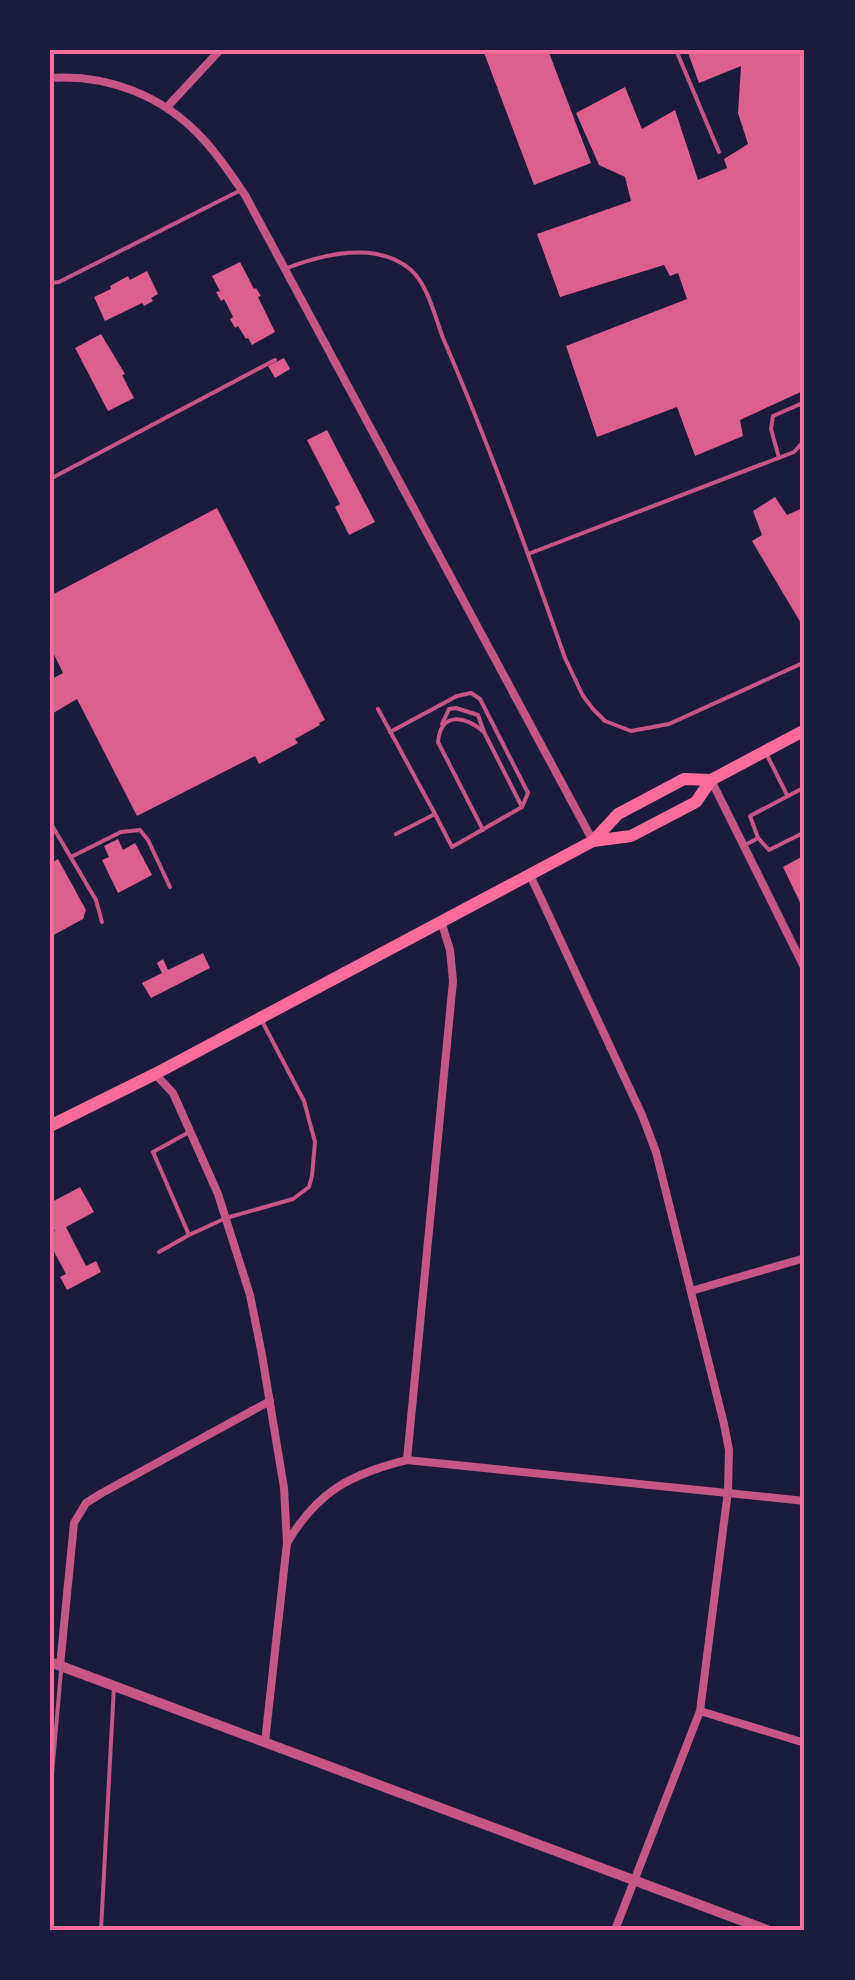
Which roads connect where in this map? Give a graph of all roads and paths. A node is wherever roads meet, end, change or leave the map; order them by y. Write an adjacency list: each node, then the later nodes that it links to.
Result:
1 (220, 50): 4 (street)
2 (676, 50): 5 (lane)
3 (50, 78): 4 (street)
4 (168, 106): 6 (street)
5 (719, 152)
6 (242, 190): 7 (street); 8 (lane)
7 (285, 269): 14 (lane); 32 (street)
8 (50, 283)
9 (275, 360): 13 (lane)
10 (805, 402): 12 (lane)
11 (805, 440): 12 (lane)
12 (779, 458): 14 (lane)
13 (50, 478)
14 (528, 554): 15 (lane)
15 (805, 662)
16 (378, 709): 19 (lane)
17 (440, 727): 20 (lane); 20 (lane); 28 (lane)
18 (805, 730): 21 (main road)
19 (390, 732): 25 (lane); 26 (lane)
20 (484, 732): 25 (lane)
21 (765, 751): 22 (main road); 24 (lane)
22 (711, 780): 32 (main road); 32 (main road); 33 (street)
23 (805, 786): 24 (lane)
24 (787, 796): 31 (lane)
25 (522, 808): 28 (lane)
26 (435, 814): 28 (lane); 30 (lane)
27 (50, 822): 34 (lane)
28 (482, 830)
29 (805, 832): 31 (lane)
30 (396, 834)
31 (758, 838): 33 (lane)
32 (593, 842): 35 (main road)
33 (742, 846): 39 (street)
34 (71, 857): 36 (lane); 38 (lane)
35 (530, 875): 37 (main road); 48 (street)
36 (170, 888)
37 (440, 921): 40 (main road); 50 (street)
38 (102, 922)
39 (805, 970)
40 (260, 1018): 41 (main road); 44 (lane)
41 (155, 1074): 42 (main road); 43 (street)
42 (50, 1126)
43 (191, 1131): 44 (street); 45 (lane)
44 (226, 1218): 45 (lane); 49 (street)
45 (189, 1235): 46 (lane)
46 (159, 1252)
47 (805, 1258): 48 (street)
48 (690, 1291): 51 (street)
49 (270, 1402): 53 (street); 54 (street)
50 (407, 1460): 51 (street); 53 (street)
51 (728, 1492): 52 (street); 56 (street)
52 (805, 1501)
53 (287, 1543): 57 (street)
54 (57, 1665): 55 (street); 59 (lane)
55 (114, 1686): 57 (street); 61 (lane)
56 (700, 1711): 58 (street); 60 (street)
57 (265, 1742): 60 (street)
58 (805, 1743)
59 (50, 1798)
60 (634, 1880): 62 (street); 63 (street)
61 (101, 1930)
62 (616, 1930)
63 (767, 1930)

